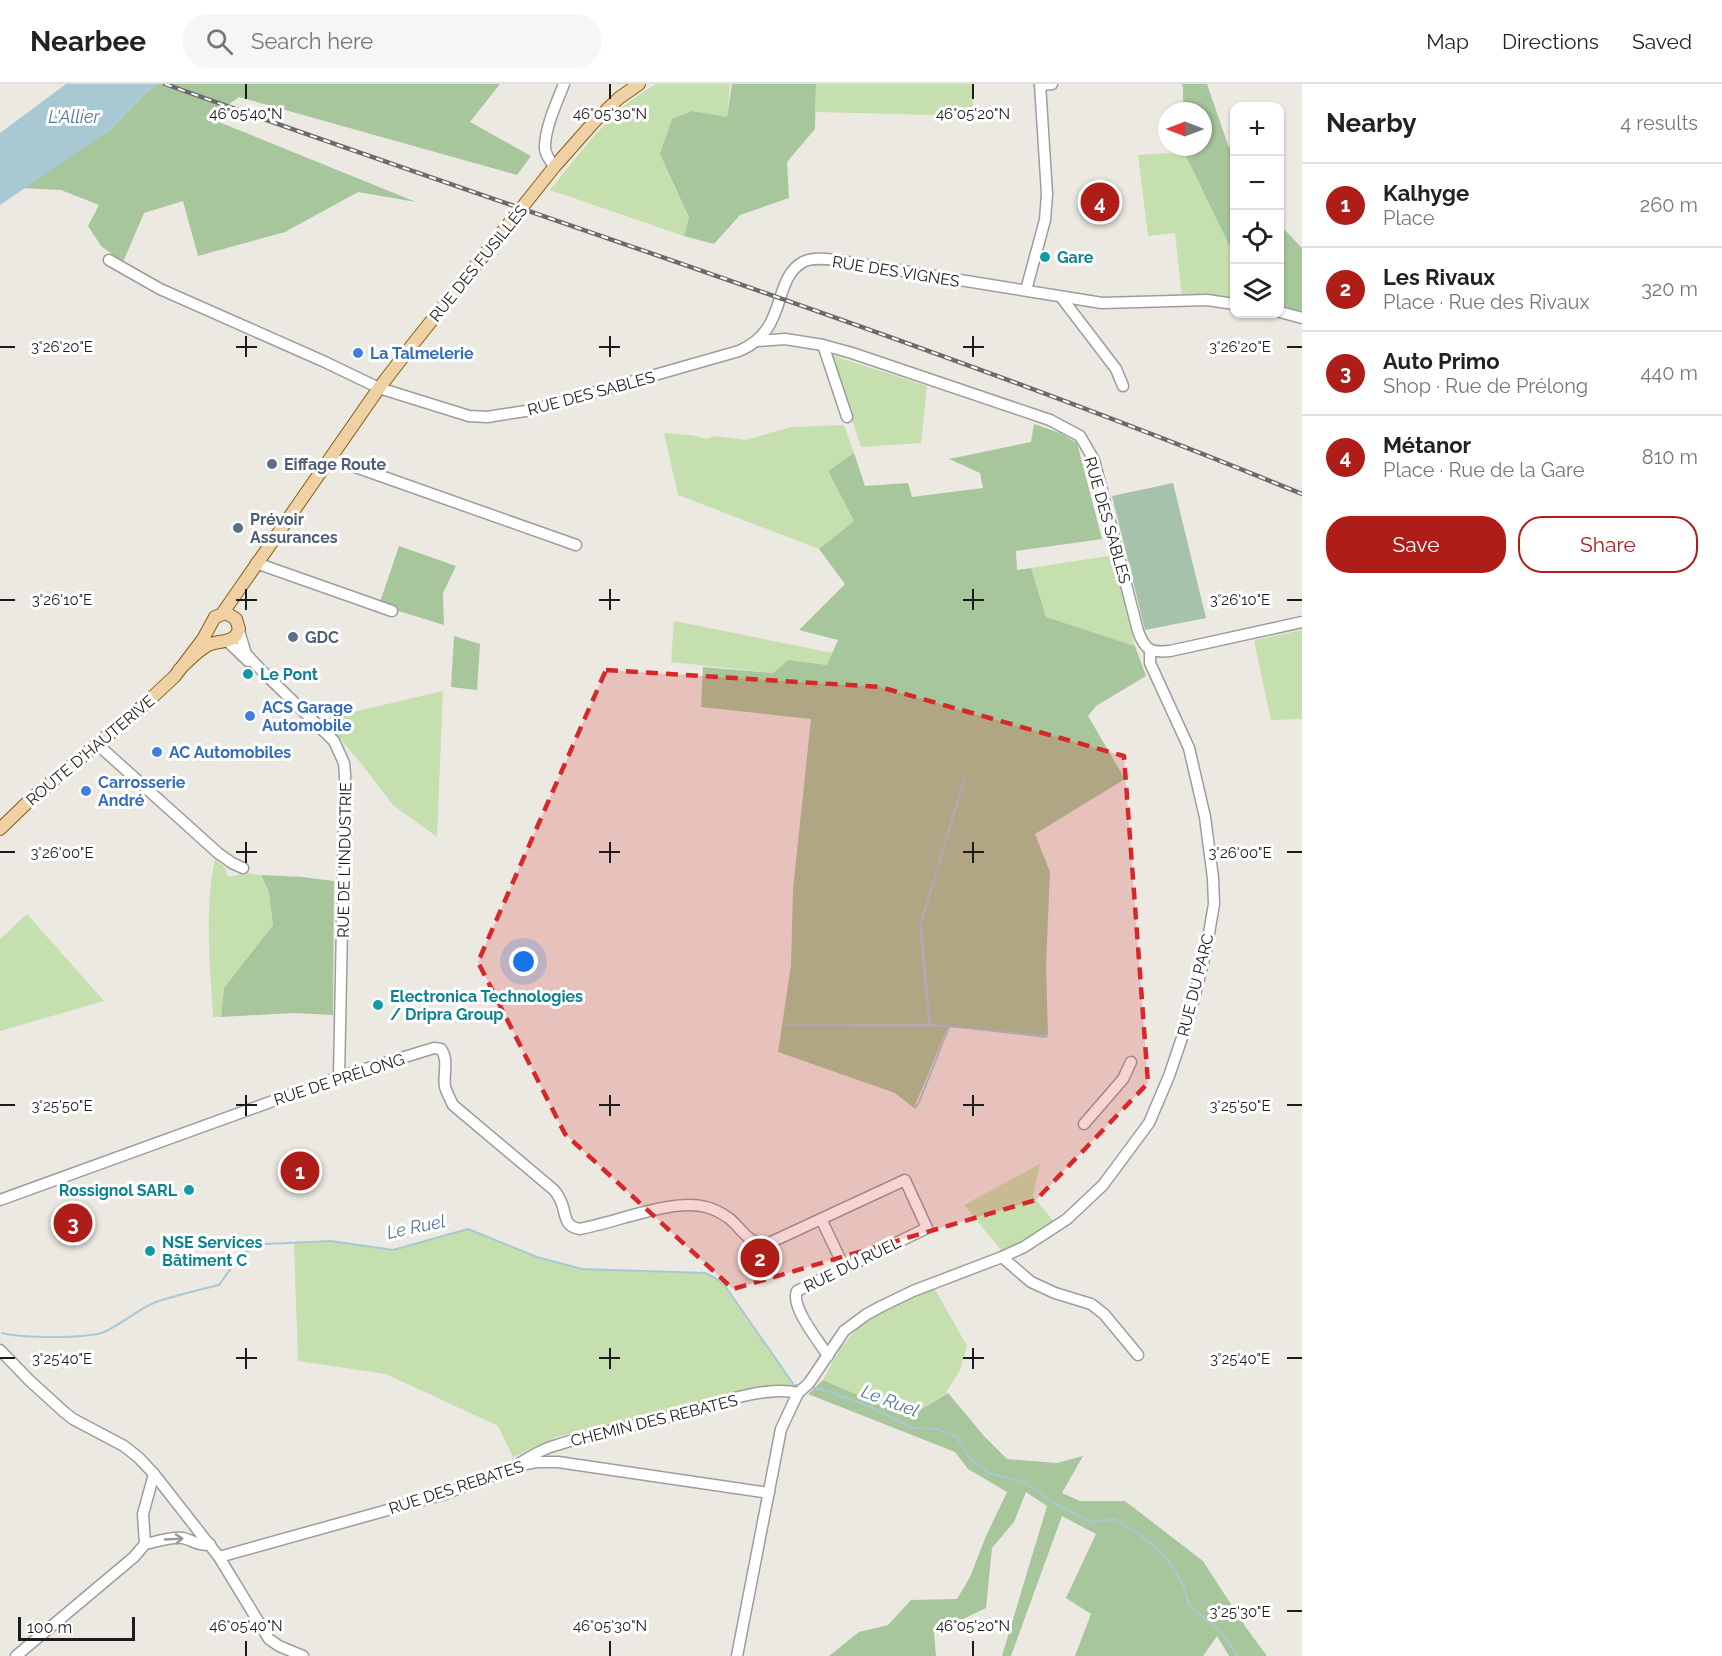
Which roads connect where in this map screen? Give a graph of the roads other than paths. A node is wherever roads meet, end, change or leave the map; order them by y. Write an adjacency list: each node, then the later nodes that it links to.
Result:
1 (564, 84): 8 (street)
2 (626, 84): 8 (main road, RUE DES FUSILLÉS)
3 (632, 84): 7 (street)
4 (639, 84): 7 (main road, RUE DES FUSILLÉS)
5 (1040, 84): 6 (street); 10 (street)
6 (1052, 84)
7 (619, 98): 8 (main road, RUE DES FUSILLÉS)
8 (555, 166): 19 (main road, RUE DES FUSILLÉS)
9 (110, 260): 21 (street, RUE DES SABLES)
10 (1026, 290): 11 (street, RUE DES VIGNES); 15 (street, RUE DES VIGNES)
11 (1061, 297): 12 (street, RUE DES VIGNES); 20 (street)
12 (1230, 303)
13 (1284, 313): 14 (street)
14 (1302, 318)
15 (770, 326): 16 (street); 17 (street, RUE DES SABLES)
16 (785, 339): 17 (street, RUE DES SABLES); 18 (street, RUE DES SABLES)
17 (758, 341): 22 (street, RUE DES SABLES)
18 (823, 345): 23 (street); 33 (street, RUE DES SABLES)
19 (388, 376): 21 (main road, RUE DES FUSILLÉS); 22 (street)
20 (1123, 386)
21 (379, 388): 22 (street, RUE DES SABLES); 24 (main road)
22 (403, 394)
23 (847, 417)
24 (330, 458): 25 (street); 26 (main road)
25 (576, 545)
26 (254, 568): 27 (street); 28 (main road); 31 (main road)
27 (392, 611)
28 (222, 614): 30 (main road); 31 (main road)
29 (1302, 622): 33 (street)
30 (211, 624): 32 (main road); 34 (main road, ROUTE D'HAUTERIVE)
31 (237, 625): 32 (main road); 35 (street, RUE DE L'INDUSTRIE)
32 (225, 641): 34 (main road, ROUTE D'HAUTERIVE); 35 (street, RUE DE L'INDUSTRIE)
33 (1150, 650): 44 (street, RUE DU PARC)
34 (179, 670): 36 (main road, ROUTE D'HAUTERIVE)
35 (265, 674): 40 (street, RUE DE L'INDUSTRIE)
36 (97, 744): 37 (main road, ROUTE D'HAUTERIVE); 38 (street)
37 (0, 829)
38 (243, 868)
39 (1131, 1062): 41 (street)
40 (339, 1077): 42 (street, RUE DE PRÉLONG); 43 (street, RUE DE PRÉLONG)
41 (1084, 1124)
42 (0, 1200)
43 (821, 1220): 45 (street); 45 (street, RUE DU RUEL)
44 (1002, 1257): 47 (street); 48 (street)
45 (844, 1268): 48 (street, RUE DU RUEL)
46 (0, 1350): 51 (street)
47 (1138, 1354)
48 (828, 1356): 49 (street)
49 (798, 1393): 50 (street, CHEMIN DES REBATES); 52 (street)
50 (515, 1466): 52 (street, RUE DES REBATES); 55 (street, RUE DES REBATES)
51 (154, 1474): 53 (street); 54 (street)
52 (769, 1493): 58 (street)
53 (145, 1544): 54 (street, one-way to 54); 56 (street)
54 (210, 1544): 55 (street)
55 (219, 1557): 57 (street)
56 (16, 1656)
57 (303, 1656)
58 (737, 1656)

